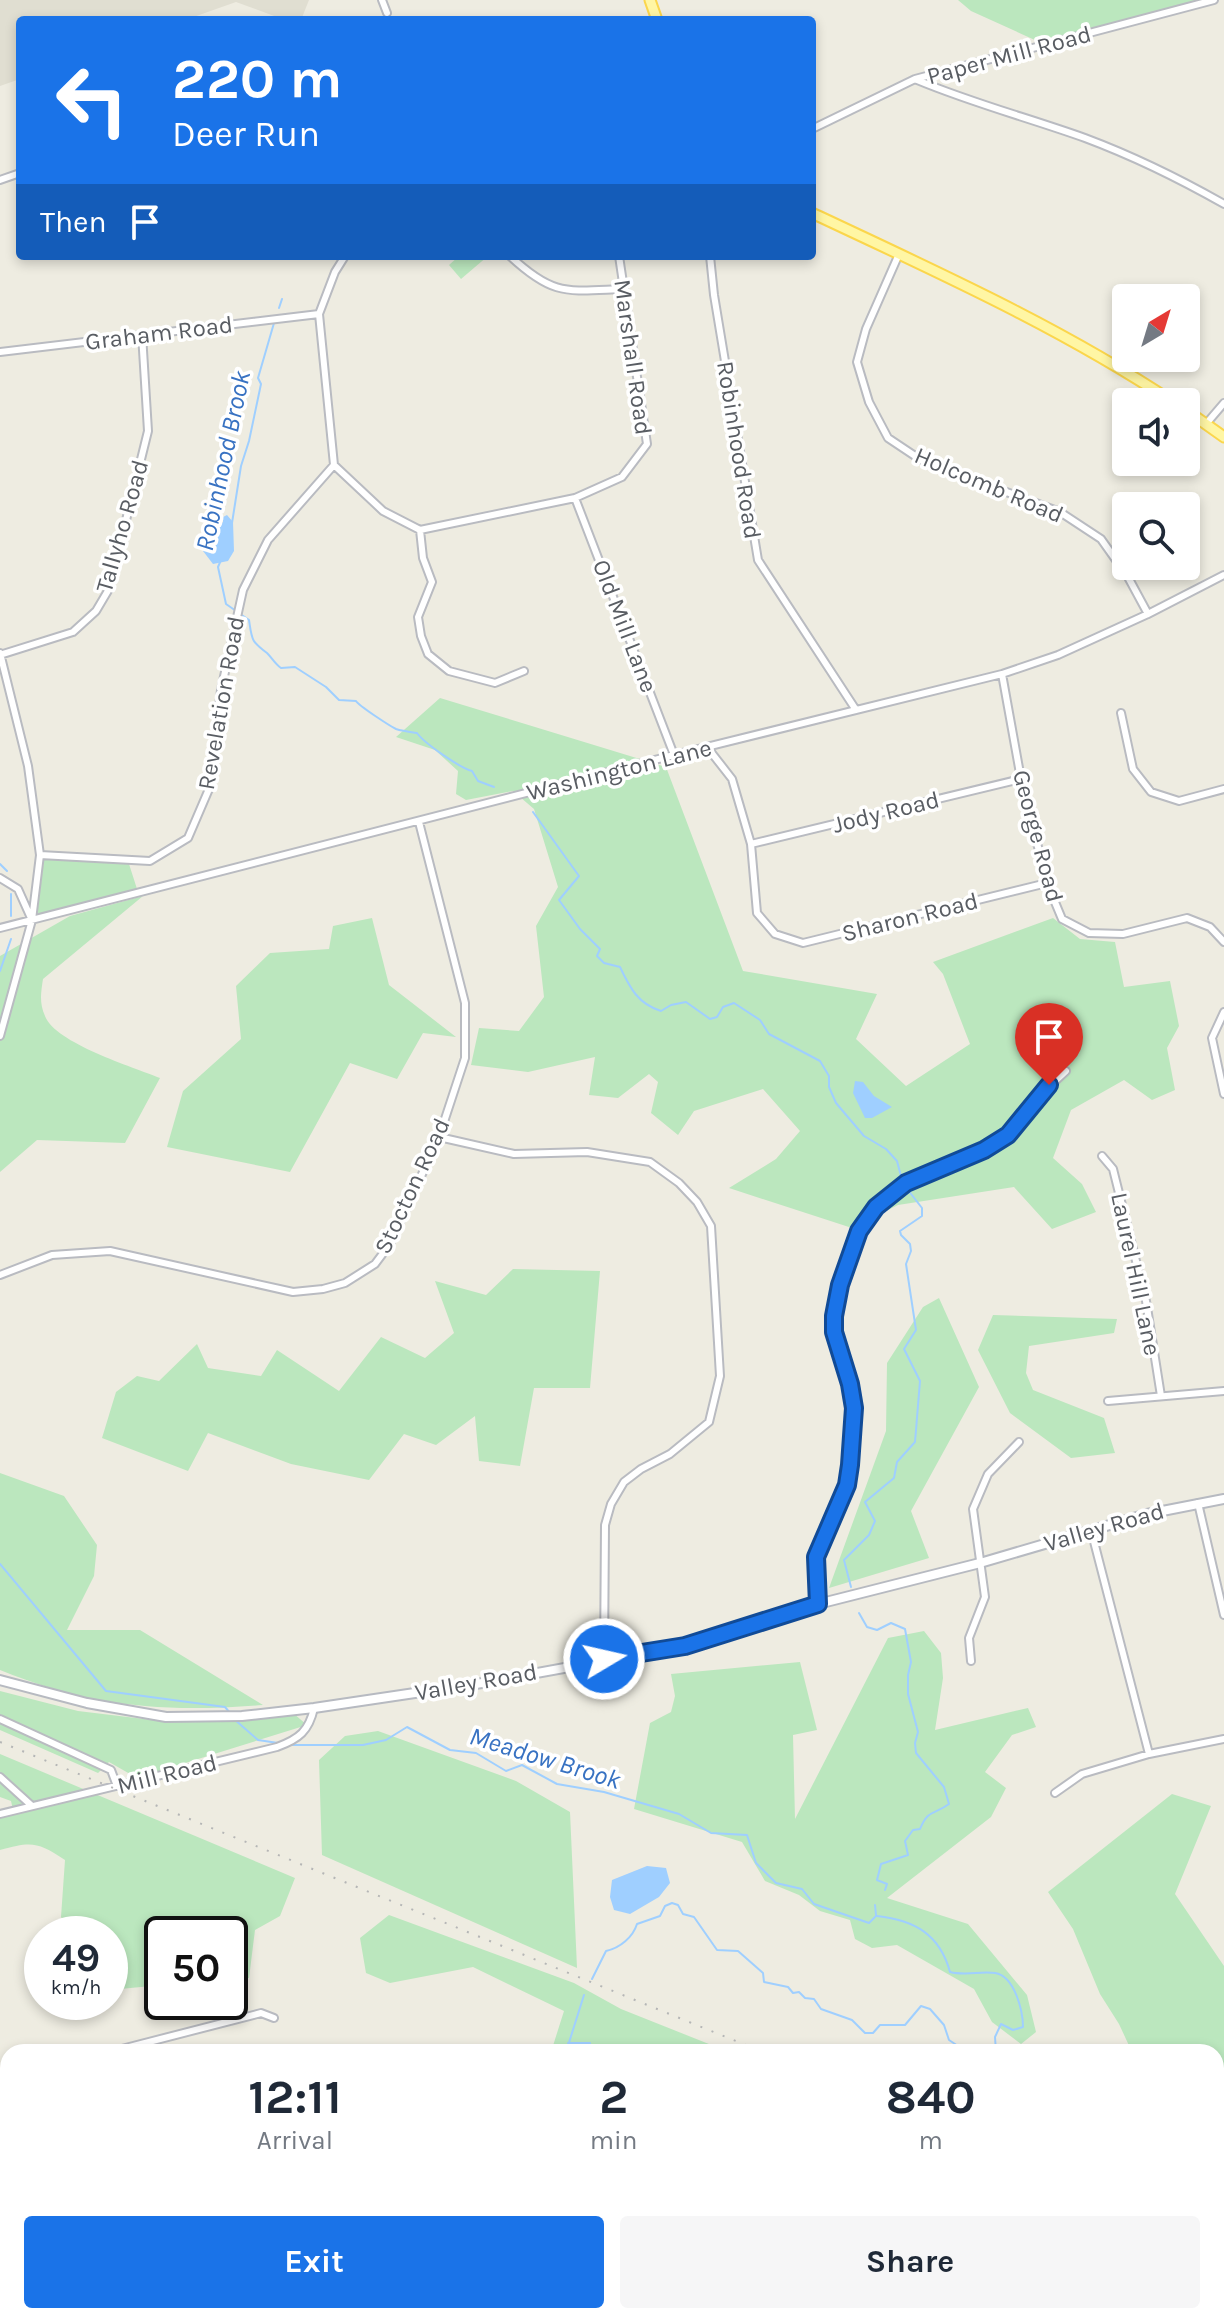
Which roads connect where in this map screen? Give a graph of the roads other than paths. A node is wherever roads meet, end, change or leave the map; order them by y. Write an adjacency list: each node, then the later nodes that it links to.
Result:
1 (382, 0): 3 (street)
2 (1214, 0): 4 (street, Paper Mill Road)
3 (387, 13)
4 (915, 79): 5 (street, Paper Mill Road); 6 (street)
5 (816, 127)
6 (1224, 204)
7 (816, 215): 8 (main road)
8 (899, 254): 17 (main road); 26 (street, Holcomb Road)
9 (342, 260): 14 (street)
10 (514, 260): 13 (street)
11 (620, 260): 13 (street, Marshall Road)
12 (710, 260): 30 (street, Robinhood Road)
13 (624, 289): 23 (street, Marshall Road)
14 (319, 314): 15 (street, Graham Road); 22 (street)
15 (142, 334): 16 (street, Graham Road); 27 (street, Tallyho Road)
16 (0, 352)
17 (1150, 388)
18 (1224, 403): 20 (street)
19 (1200, 420): 20 (main road)
20 (1206, 424): 21 (main road)
21 (1224, 437)
22 (334, 465): 24 (street); 38 (street, Revelation Road)
23 (575, 498): 24 (street, Marshall Road); 33 (street, Old Mill Lane)
24 (420, 530): 28 (street)
25 (1224, 575): 26 (street, Washington Lane)
26 (1148, 614): 29 (street, Washington Lane)
27 (0, 654): 38 (street)
28 (524, 671)
29 (1002, 674): 30 (street, Washington Lane); 34 (street, George Road)
30 (856, 710): 32 (street, Washington Lane)
31 (1121, 713): 35 (street)
32 (707, 747): 33 (street, Washington Lane); 37 (street)
33 (674, 755): 36 (street, Washington Lane)
34 (1021, 779): 37 (street, Jody Road); 40 (street, George Road)
35 (1224, 789)
36 (419, 822): 41 (street, Washington Lane); 48 (street, Stocton Road)
37 (751, 844): 40 (street, Sharon Road)
38 (40, 855): 41 (street)
39 (0, 878): 41 (street)
40 (1047, 883): 43 (street, George Road)
41 (32, 920): 42 (street, Washington Lane); 45 (street)
42 (0, 928)
43 (1224, 942)
44 (1224, 1012): 47 (street)
45 (0, 1036)
46 (1066, 1071): 59 (street)
47 (1224, 1094)
48 (439, 1137): 50 (street, Stocton Road); 61 (street)
49 (1102, 1156): 52 (street, Laurel Hill Lane)
50 (0, 1275)
51 (1224, 1391): 52 (street)
52 (1161, 1396): 53 (street)
53 (1108, 1401)
54 (1019, 1442): 58 (street)
55 (1224, 1499): 56 (main road, Valley Road)
56 (1198, 1503): 57 (main road, Valley Road); 60 (street)
57 (1091, 1530): 58 (main road, Valley Road); 67 (street)
58 (980, 1563): 59 (main road, Valley Road); 62 (street)
59 (818, 1604): 61 (main road, Valley Road)
60 (1224, 1615)
61 (604, 1659): 64 (main road, Valley Road)
62 (971, 1661)
63 (0, 1680): 64 (main road, Valley Road)
64 (314, 1708): 69 (street, Mill Road)
65 (0, 1719): 69 (street)
66 (1224, 1739): 67 (street)
67 (1149, 1754): 70 (street)
68 (0, 1777): 71 (street)
69 (117, 1786): 71 (street, Mill Road)
70 (1055, 1793)
71 (32, 1806): 72 (street, Mill Road)
72 (0, 1814)
73 (274, 2018): 74 (street)
74 (144, 2044)

